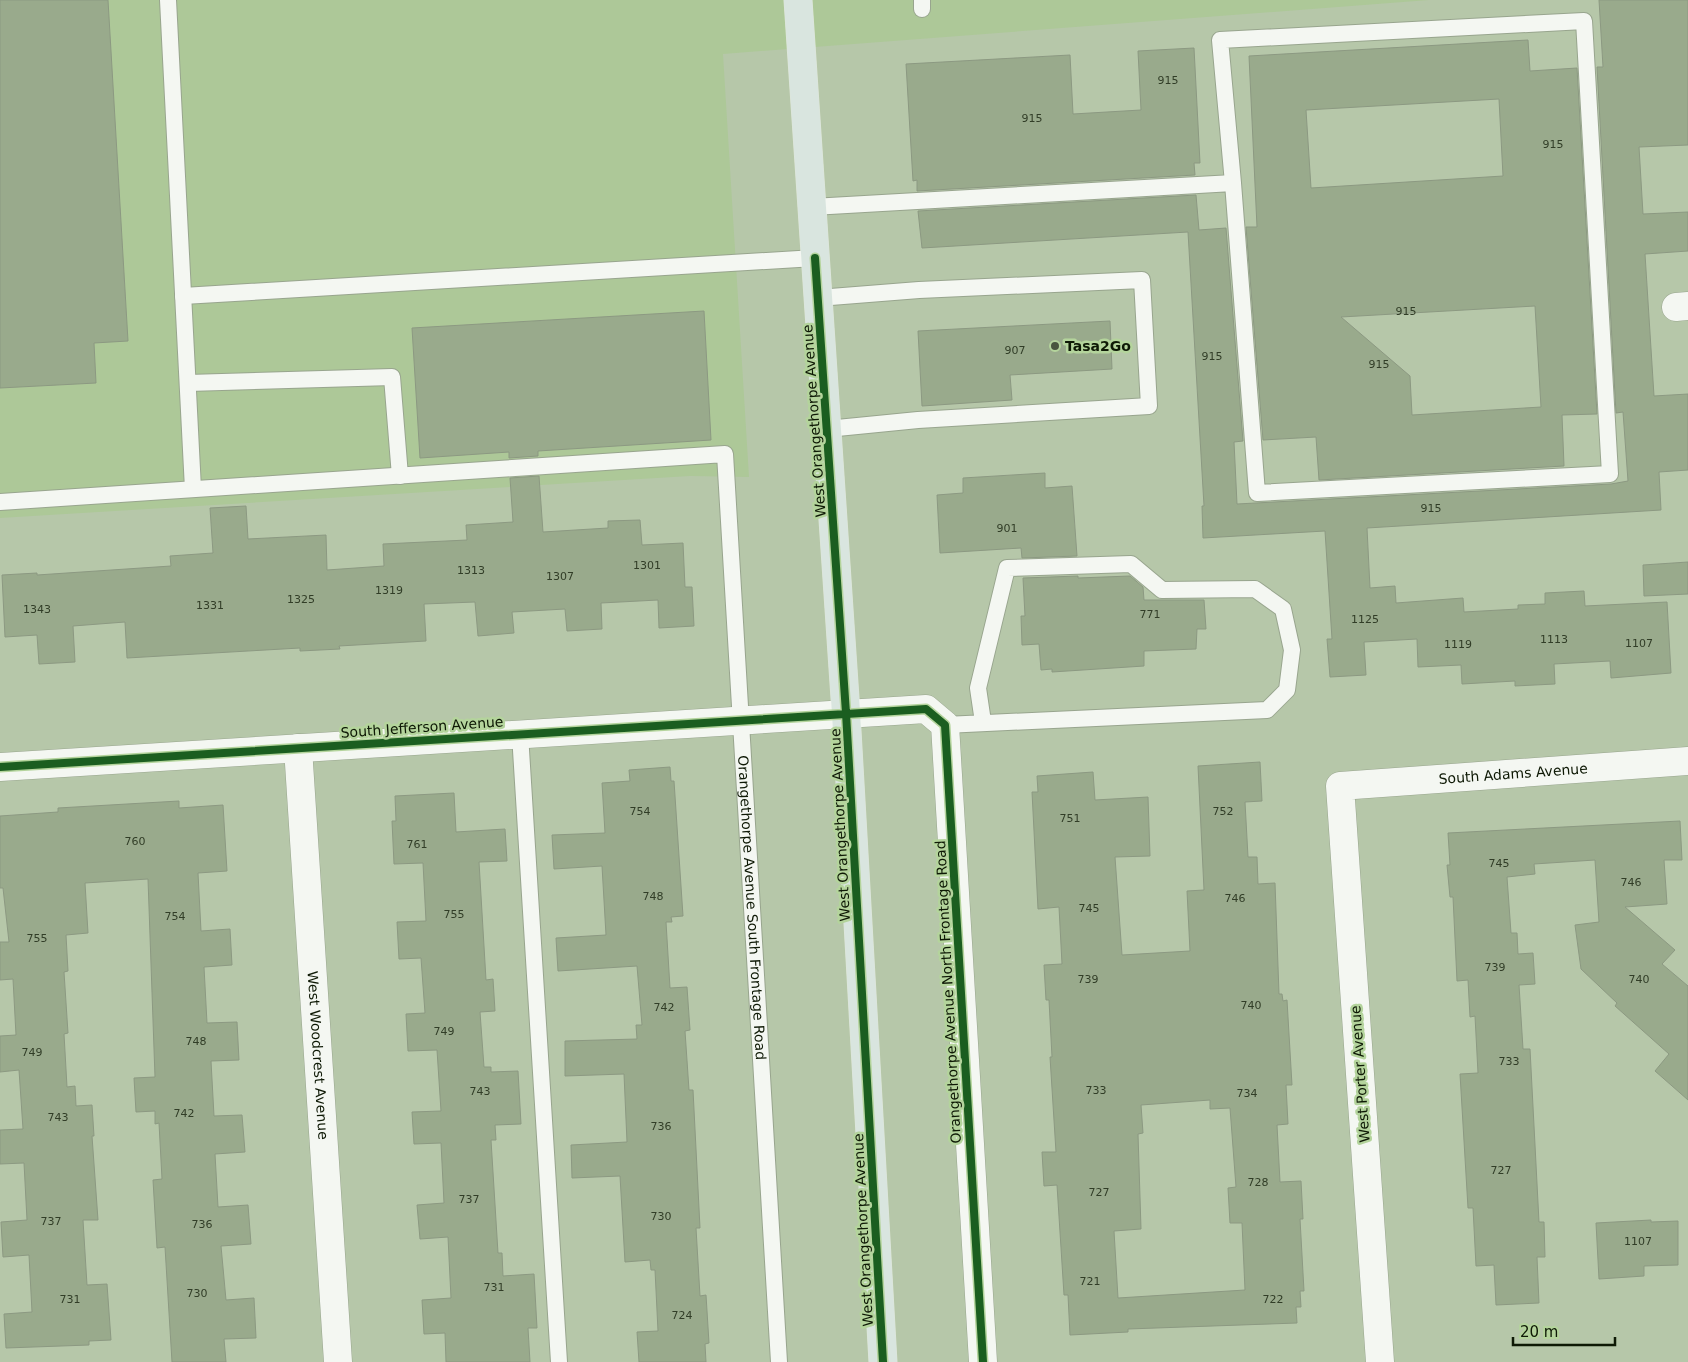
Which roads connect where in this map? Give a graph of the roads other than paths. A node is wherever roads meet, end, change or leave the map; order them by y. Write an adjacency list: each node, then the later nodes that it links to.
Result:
1 (168, 0): 6 (lane)
2 (798, 0): 4 (main road, West Orangethorpe Avenue)
3 (1233, 183): 3 (lane); 4 (lane)
4 (812, 207): 5 (main road, West Orangethorpe Avenue)
5 (815, 258): 6 (lane); 7 (main road, West Orangethorpe Avenue)
6 (183, 296): 8 (lane)
7 (818, 298): 9 (main road, West Orangethorpe Avenue); 9 (lane)
8 (188, 382): 10 (lane); 11 (lane)
9 (827, 429): 13 (main road, West Orangethorpe Avenue)
10 (400, 476): 11 (lane); 14 (lane, Orangethorpe Avenue South Frontage Road)
11 (194, 490): 12 (lane)
12 (0, 502)
13 (846, 713): 14 (street, South Jefferson Avenue); 16 (street); 25 (main road, West Orangethorpe Avenue)
14 (742, 720): 17 (street, South Jefferson Avenue); 24 (lane, Orangethorpe Avenue South Frontage Road)
15 (983, 722): 15 (lane); 16 (lane)
16 (945, 725): 26 (street, Orangethorpe Avenue North Frontage Road)
17 (520, 734): 18 (street, South Jefferson Avenue); 23 (lane)
18 (298, 748): 20 (street, South Jefferson Avenue); 22 (street, West Woodcrest Avenue)
19 (1688, 761): 21 (street, South Adams Avenue)
20 (0, 767)
21 (1340, 786): 27 (street, West Porter Avenue)
22 (338, 1362)
23 (559, 1362)
24 (779, 1362)
25 (883, 1362)
26 (983, 1362)
27 (1380, 1362)

